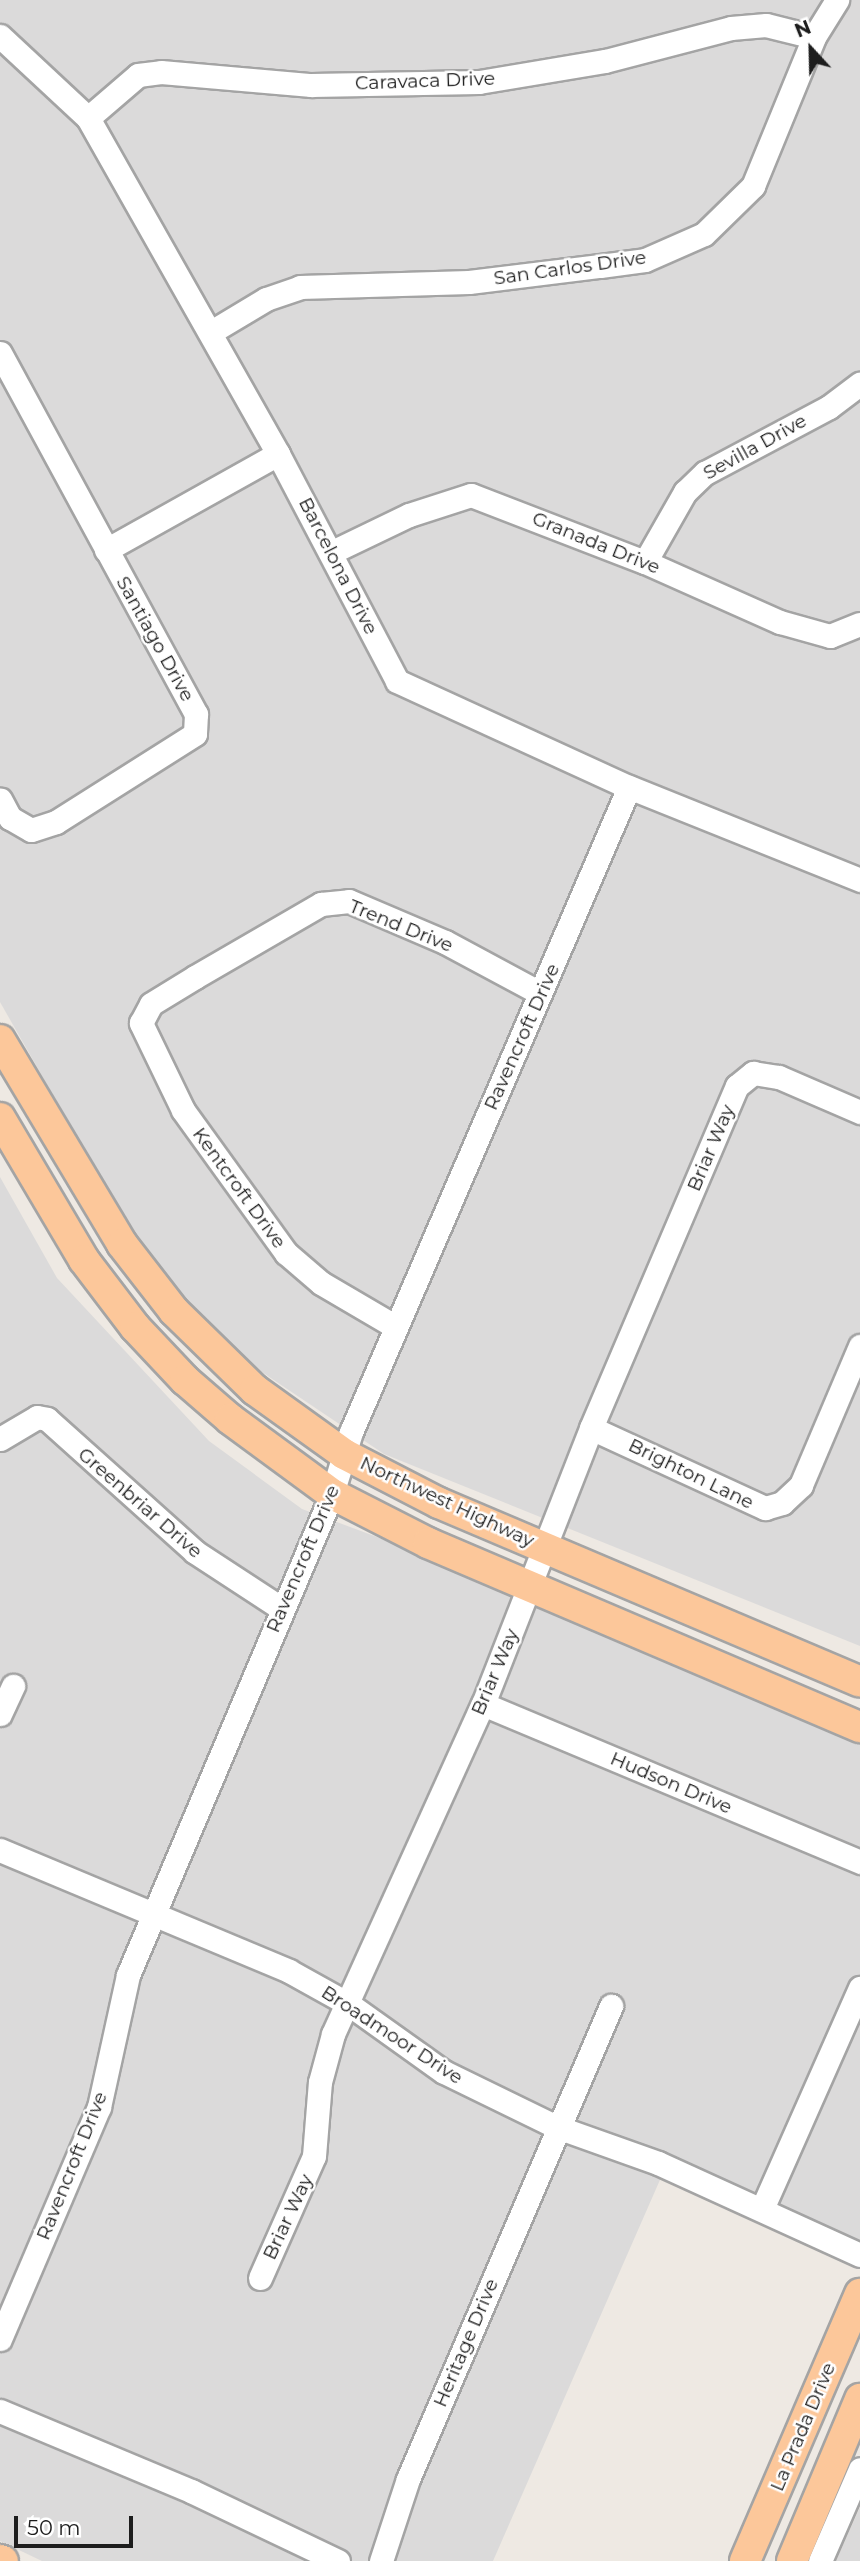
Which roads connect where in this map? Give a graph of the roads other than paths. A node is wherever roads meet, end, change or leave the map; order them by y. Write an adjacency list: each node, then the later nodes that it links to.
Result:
1 (837, 0): 3 (street, San Carlos Drive)
2 (0, 36): 4 (street, Barcelona Drive)
3 (814, 37): 4 (street, Caravaca Drive); 5 (street, San Carlos Drive)
4 (88, 118): 5 (street, Barcelona Drive)
5 (211, 332): 8 (street, Barcelona Drive)
6 (0, 353): 9 (street)
7 (860, 384): 11 (street, Sevilla Drive)
8 (278, 454): 9 (street); 10 (street, Barcelona Drive)
9 (106, 550): 14 (street, Santiago Drive)
10 (332, 552): 11 (street, Granada Drive); 13 (street, Barcelona Drive)
11 (645, 562): 12 (street, Granada Drive)
12 (860, 624)
13 (629, 787): 15 (street, Barcelona Drive); 16 (street, Ravencroft Drive)
14 (0, 799)
15 (860, 880)
16 (540, 993): 17 (street, Trend Drive); 21 (street, Ravencroft Drive)
17 (152, 1004): 21 (street, Kentcroft Drive)
18 (0, 1040): 25 (main road, Northwest Highway)
19 (860, 1112): 23 (street, Briar Way)
20 (0, 1118): 26 (main road)
21 (397, 1327): 25 (street, Ravencroft Drive)
22 (860, 1346): 23 (street, Brighton Lane)
23 (592, 1428): 27 (street, Briar Way)
24 (0, 1439): 29 (street, Greenbriar Drive)
25 (344, 1454): 26 (street, Ravencroft Drive); 27 (main road, Northwest Highway)
26 (332, 1494): 28 (main road); 29 (street, Ravencroft Drive)
27 (544, 1547): 28 (street, Briar Way); 30 (main road, Northwest Highway)
28 (531, 1585): 32 (street, Briar Way); 34 (main road)
29 (282, 1609): 37 (street, Ravencroft Drive)
30 (860, 1682)
31 (13, 1686): 33 (street)
32 (483, 1704): 36 (street, Hudson Drive); 39 (street, Briar Way)
33 (0, 1714)
34 (860, 1727)
35 (0, 1850): 37 (street, Broadmoor Drive)
36 (860, 1862)
37 (156, 1912): 39 (street, Broadmoor Drive); 46 (street, Ravencroft Drive)
38 (860, 1988): 42 (street)
39 (349, 2005): 41 (street, Broadmoor Drive); 44 (street, Briar Way)
40 (611, 2006): 41 (street, Heritage Drive)
41 (557, 2127): 42 (street, Broadmoor Drive); 51 (street, Heritage Drive)
42 (762, 2209): 43 (street, Broadmoor Drive)
43 (860, 2255)
44 (260, 2278)
45 (860, 2294): 52 (main road, La Prada Drive)
46 (0, 2339)
47 (860, 2399): 53 (main road)
48 (0, 2411): 50 (street)
49 (860, 2469): 54 (street)
50 (338, 2561)
51 (381, 2561)
52 (745, 2561)
53 (792, 2561)
54 (820, 2561)

